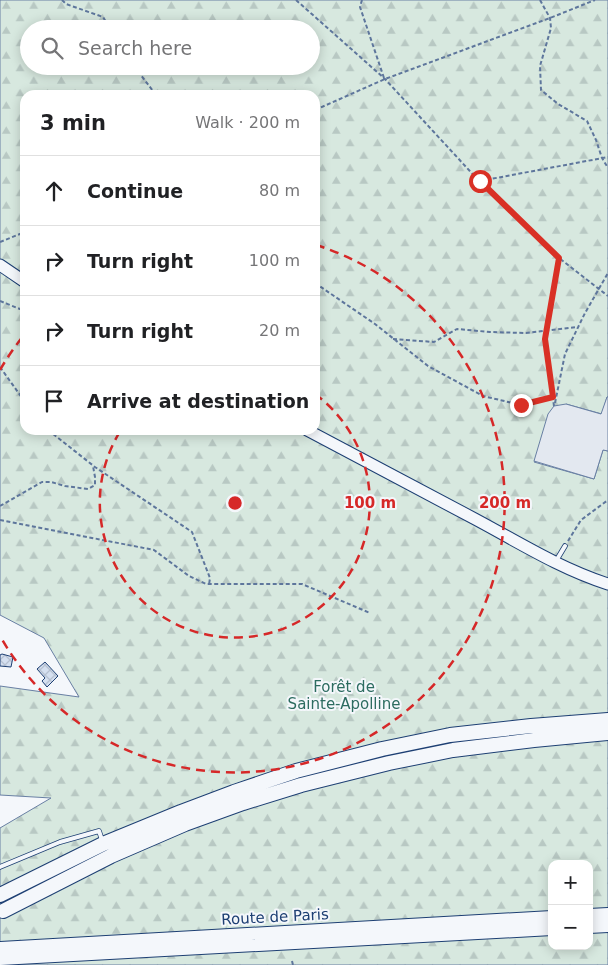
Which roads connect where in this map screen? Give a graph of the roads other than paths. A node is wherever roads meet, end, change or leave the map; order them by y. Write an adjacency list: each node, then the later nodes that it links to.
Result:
1 (0, 265): 2 (main road)
2 (20, 279)
3 (316, 435): 5 (main road)
4 (565, 546): 5 (lane)
5 (555, 563): 6 (main road)
6 (608, 584)
7 (608, 720): 9 (highway)
8 (608, 733): 12 (highway)
9 (103, 844): 10 (lane); 11 (highway)
10 (0, 867)
11 (0, 895)
12 (2, 911)
13 (608, 914): 14 (main road)
14 (593, 915)
15 (548, 917): 19 (main road, Route de Paris)
16 (608, 926): 17 (main road)
17 (593, 927)
18 (548, 929): 20 (main road, Route de Paris)
19 (0, 948)
20 (0, 959)

